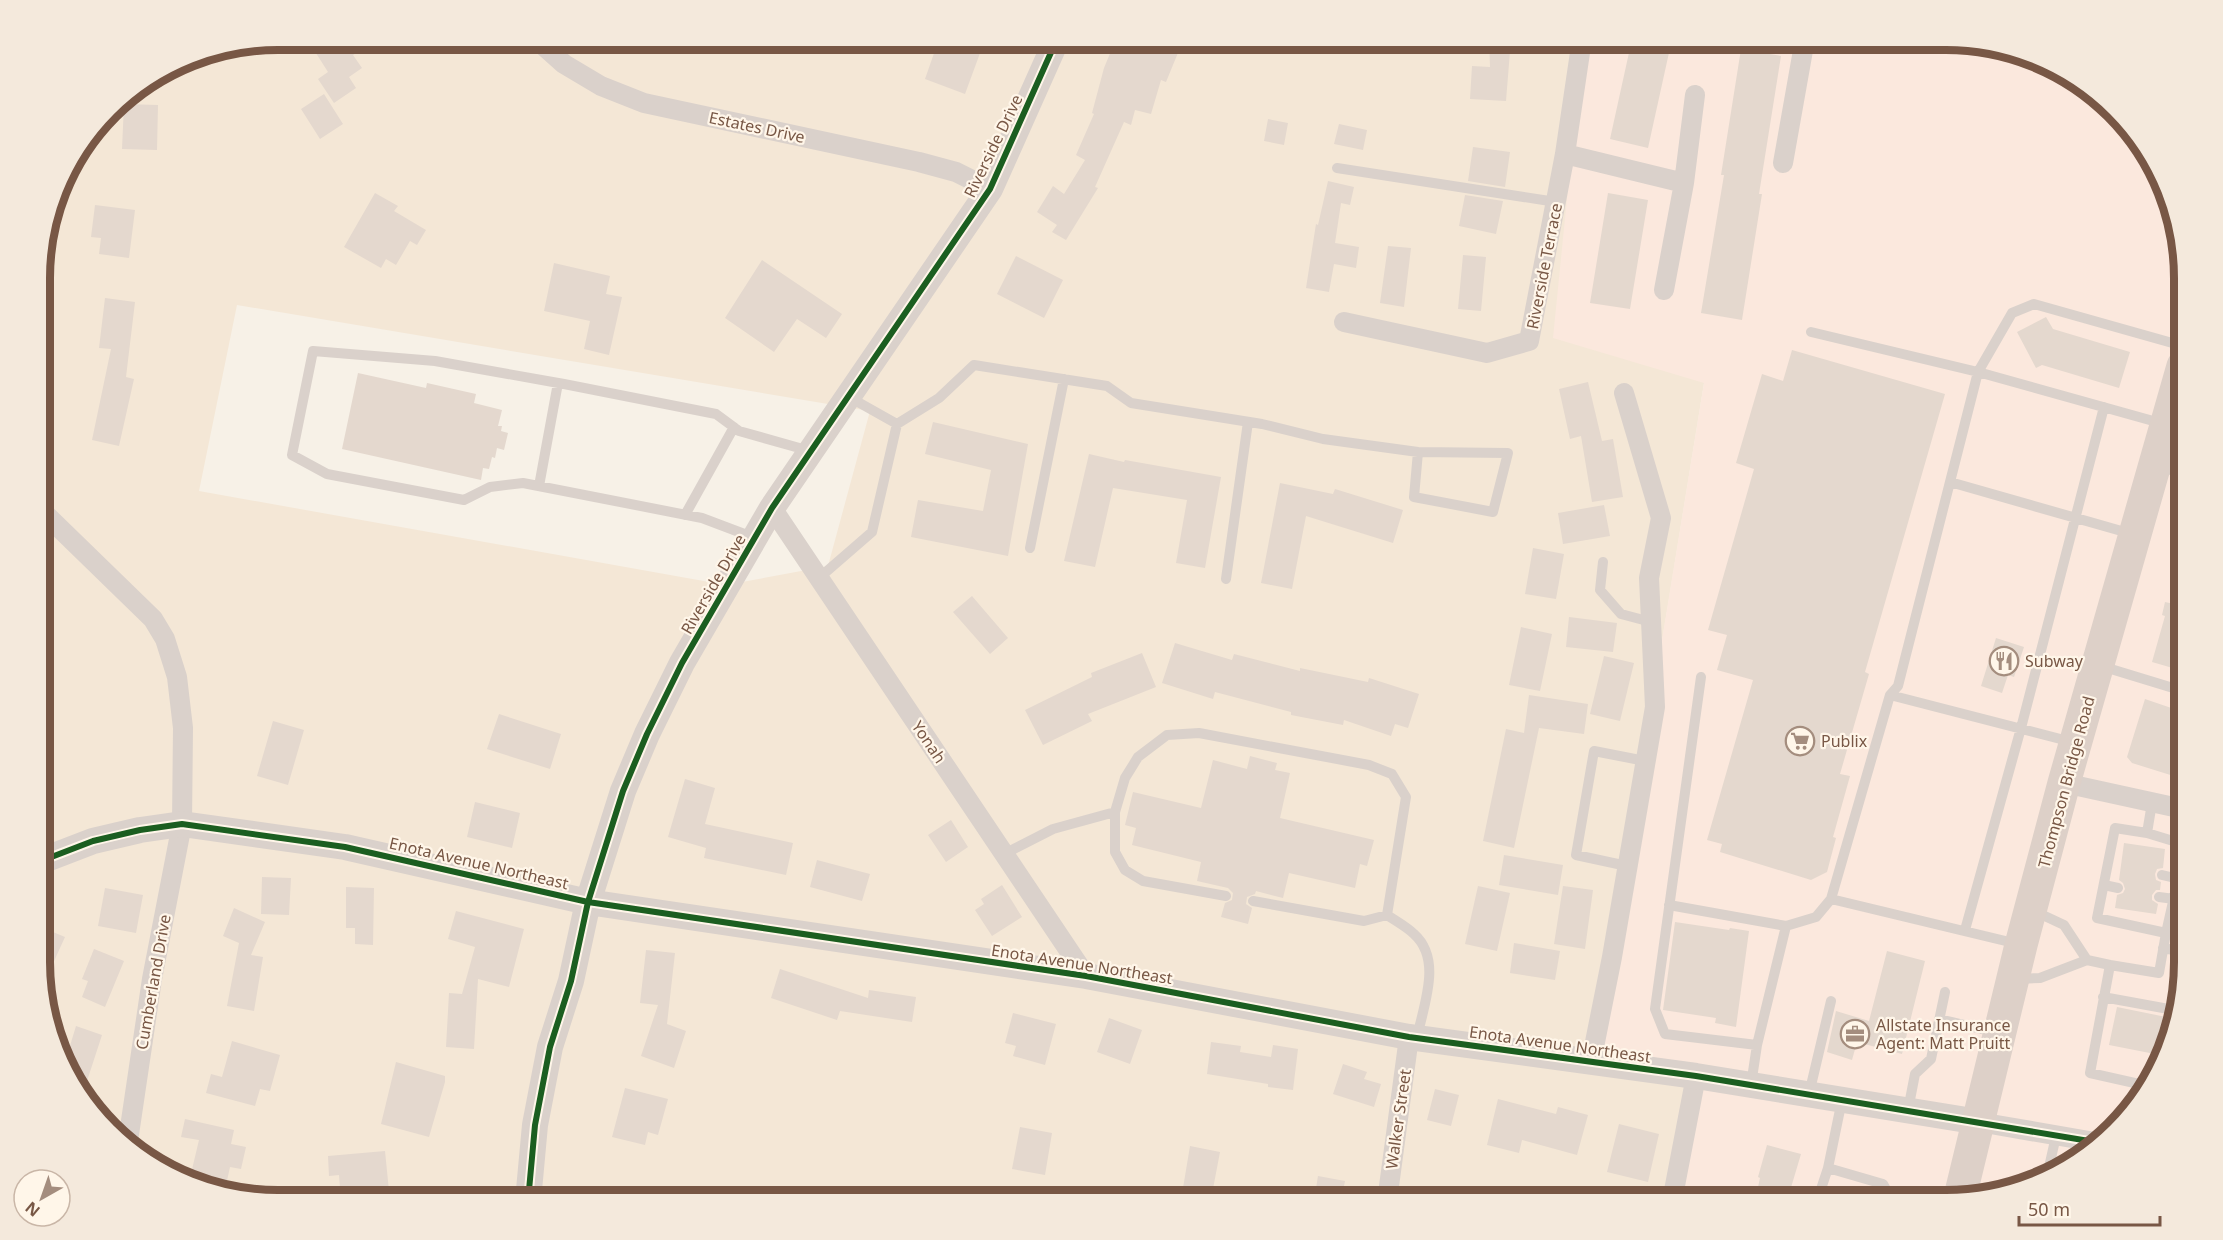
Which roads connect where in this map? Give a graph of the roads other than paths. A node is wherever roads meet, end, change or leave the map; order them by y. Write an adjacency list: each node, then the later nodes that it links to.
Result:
1 (548, 50): 10 (street, Estates Drive)
2 (1052, 50): 10 (street, Riverside Drive)
3 (1580, 50): 6 (street, Riverside Terrace)
4 (1803, 50): 7 (street)
5 (1695, 95): 9 (street)
6 (1565, 154): 9 (street); 11 (street, Riverside Terrace)
7 (1784, 163)
8 (1337, 168): 11 (lane)
9 (1684, 183): 12 (street)
10 (990, 189): 20 (street, Riverside Drive)
11 (1556, 202): 13 (street, Riverside Terrace)
12 (1664, 290)
13 (1344, 322)
14 (1811, 332): 16 (lane)
15 (2174, 343): 16 (lane)
16 (1978, 372): 21 (lane); 29 (lane)
17 (1064, 380): 23 (lane); 24 (lane); 37 (lane)
18 (558, 383): 25 (lane); 30 (lane); 30 (lane)
19 (1624, 393): 41 (street)
20 (848, 397): 24 (lane); 26 (street, Riverside Drive)
21 (2104, 407): 22 (lane); 33 (lane)
22 (2174, 416): 28 (highway, Thompson Bridge Road)
23 (1248, 422): 27 (lane); 40 (lane)
24 (897, 424): 39 (lane)
25 (734, 427): 26 (lane); 32 (lane)
26 (811, 452): 31 (street, Riverside Drive)
27 (1418, 452): 27 (lane)
28 (2169, 470): 35 (highway, Thompson Bridge Road)
29 (1950, 482): 33 (lane); 45 (lane)
30 (539, 486): 32 (lane)
31 (772, 508): 36 (street, Riverside Drive); 39 (street, Yonah)
32 (685, 515): 36 (lane)
33 (2075, 518): 35 (lane); 46 (lane)
34 (50, 519): 53 (street, Cumberland Drive)
35 (2135, 535): 42 (highway, Thompson Bridge Road)
36 (755, 538): 70 (street, Riverside Drive)
37 (1030, 548)
38 (1602, 562): 41 (lane)
39 (819, 578): 56 (street, Yonah)
40 (1226, 579)
41 (1651, 622): 48 (street)
42 (2097, 665): 44 (lane); 47 (highway, Thompson Bridge Road)
43 (1701, 677): 71 (lane)
44 (2174, 688)
45 (1890, 695): 46 (lane); 67 (lane)
46 (2021, 728): 47 (lane); 75 (lane)
47 (2075, 742): 49 (highway, Thompson Bridge Road)
48 (1646, 760): 60 (street); 60 (lane)
49 (2064, 783): 50 (street); 72 (highway, Thompson Bridge Road)
50 (2152, 803): 51 (street); 54 (lane)
51 (2174, 806)
52 (1114, 812): 56 (lane); 65 (lane); 73 (lane)
53 (182, 824): 57 (street, Enota Avenue Northeast); 70 (street, Enota Avenue Northeast); 100 (street, Cumberland Drive)
54 (2147, 832): 55 (lane); 58 (lane)
55 (2174, 841)
56 (1004, 854): 82 (street, Yonah)
57 (50, 858)
58 (2108, 862): 59 (lane); 63 (lane)
59 (2121, 865)
60 (1627, 866): 92 (street)
61 (2162, 874): 62 (lane)
62 (2174, 878)
63 (2104, 885): 64 (lane); 76 (lane)
64 (2118, 888)
65 (1226, 896)
66 (2159, 897): 68 (lane)
67 (1831, 899): 74 (lane); 75 (lane)
68 (2174, 899): 76 (lane)
69 (1253, 901): 73 (lane)
70 (588, 903): 82 (street, Enota Avenue Northeast); 105 (street, Riverside Drive)
71 (1669, 906): 74 (lane); 91 (lane)
72 (2032, 910): 77 (highway, Thompson Bridge Road); 80 (lane)
73 (1387, 915): 90 (lane)
74 (1786, 926): 91 (lane)
75 (1965, 930): 77 (lane)
76 (2166, 933): 78 (lane)
77 (2021, 945): 83 (highway, Thompson Bridge Road)
78 (2163, 948): 79 (lane); 81 (lane)
79 (2174, 950)
80 (2087, 960): 81 (lane); 83 (lane)
81 (2110, 965): 85 (lane)
82 (1086, 976): 90 (street, Enota Avenue Northeast)
83 (2013, 980): 89 (highway, Thompson Bridge Road)
84 (1945, 992): 88 (lane)
85 (2103, 997): 87 (lane); 94 (lane)
86 (1831, 1001): 96 (lane)
87 (2169, 1009)
88 (1940, 1019): 89 (lane); 98 (lane)
89 (2001, 1034): 99 (highway, Thompson Bridge Road)
90 (1413, 1037): 92 (street, Enota Avenue Northeast); 106 (street, Walker Street)
91 (1757, 1045): 95 (lane)
92 (1591, 1062): 93 (street, Enota Avenue Northeast)
93 (1696, 1076): 95 (street, Enota Avenue Northeast); 107 (street)
94 (2138, 1084)
95 (1750, 1085): 96 (street, Enota Avenue Northeast)
96 (1809, 1094): 97 (street, Enota Avenue Northeast)
97 (1842, 1100): 98 (street, Enota Avenue Northeast); 104 (lane)
98 (1908, 1110): 99 (street, Enota Avenue Northeast)
99 (1979, 1122): 101 (street); 110 (highway, Thompson Bridge Road)
100 (129, 1135)
101 (2056, 1136): 102 (street); 103 (lane)
102 (2087, 1141)
103 (2049, 1165)
104 (1828, 1168): 108 (lane); 109 (lane)
105 (529, 1190)
106 (1389, 1190)
107 (1674, 1190)
108 (1821, 1190)
109 (1886, 1190)
110 (1962, 1190)

